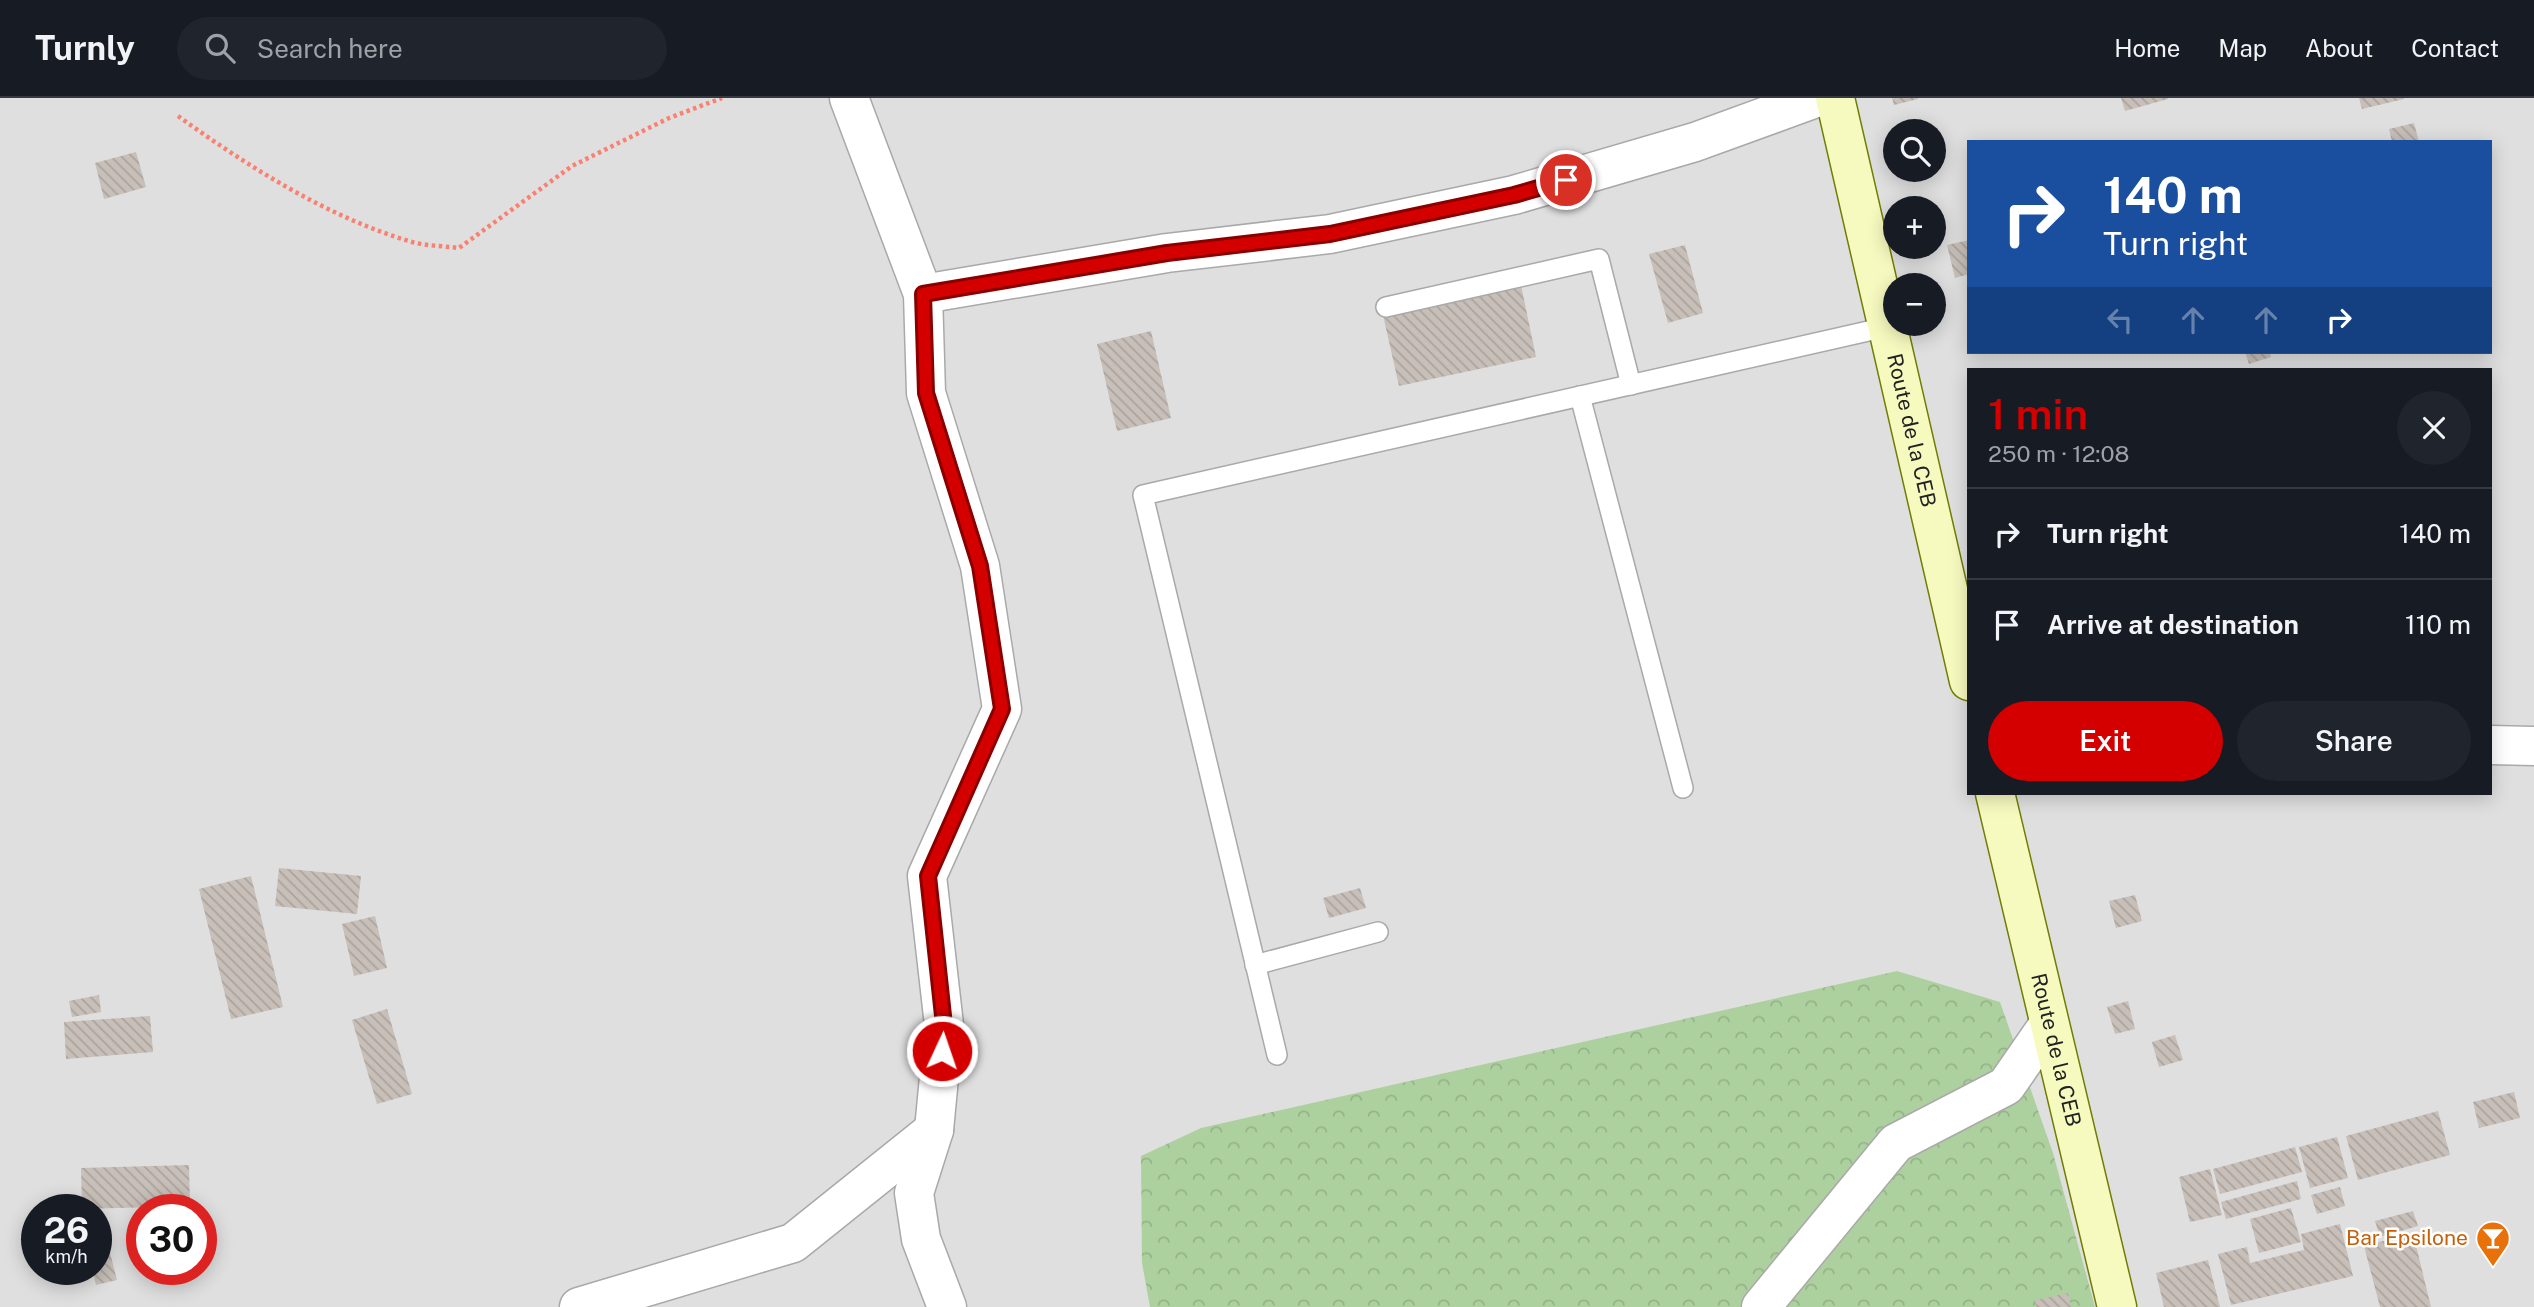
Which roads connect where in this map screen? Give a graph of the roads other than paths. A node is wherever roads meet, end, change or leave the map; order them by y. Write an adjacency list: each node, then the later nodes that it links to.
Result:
1 (849, 98): 4 (street)
2 (1816, 98): 4 (street)
3 (1835, 98): 6 (main road, Route de la CEB)
4 (923, 294): 20 (street)
5 (1386, 307): 9 (lane)
6 (1883, 314)
7 (1883, 328): 9 (lane)
8 (1888, 336): 11 (main road, Route de la CEB)
9 (1631, 385): 10 (lane)
10 (1580, 396): 14 (lane); 17 (lane)
11 (1967, 672)
12 (2492, 745): 13 (street)
13 (2534, 746)
14 (1683, 788)
15 (1995, 795): 18 (main road, Route de la CEB)
16 (1378, 933): 17 (lane)
17 (1255, 965): 19 (lane)
18 (2049, 1024): 23 (street); 24 (main road, Route de la CEB)
19 (1277, 1055)
20 (934, 1130): 21 (street); 22 (street)
21 (579, 1307)
22 (947, 1307)
23 (1761, 1307)
24 (2118, 1307)

